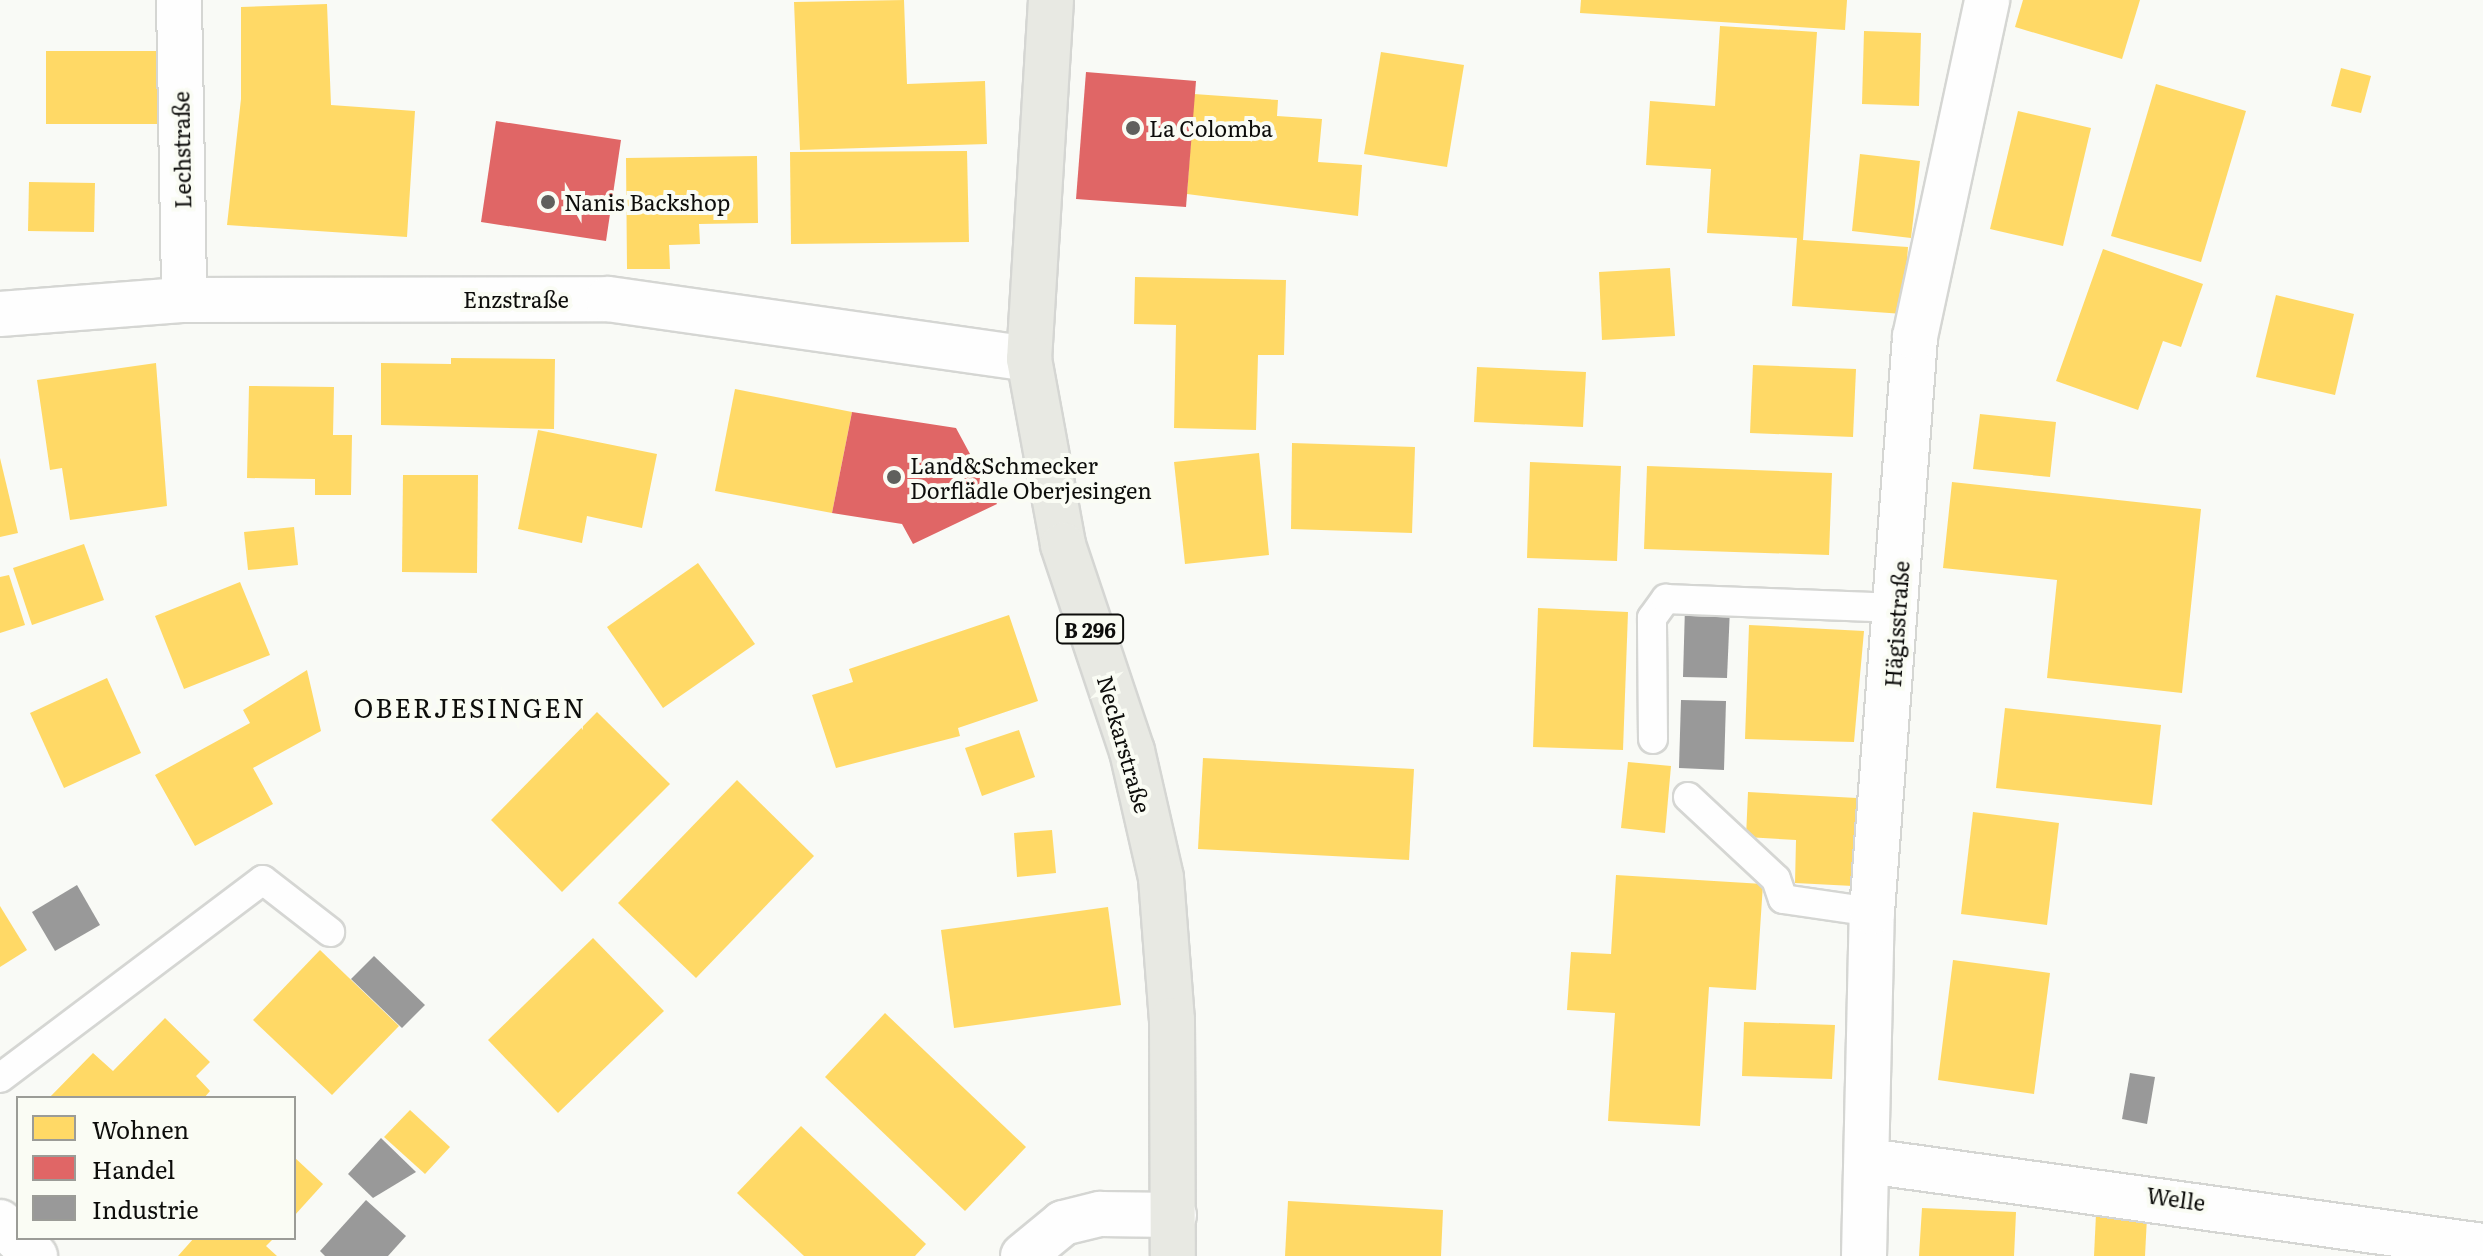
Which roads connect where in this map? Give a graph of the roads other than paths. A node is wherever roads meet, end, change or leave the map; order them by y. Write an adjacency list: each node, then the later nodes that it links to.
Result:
1 (179, 0): 4 (street, Lechstraße)
2 (1051, 0): 6 (main road, Neckarstraße / B 296)
3 (1987, 0): 7 (street, Hägisstraße)
4 (184, 300): 5 (street, Enzstraße); 6 (street, Enzstraße)
5 (0, 314)
6 (1029, 359): 15 (main road, Neckarstraße / B 296)
7 (1898, 608): 8 (lane); 10 (street, Hägisstraße)
8 (1653, 739)
9 (1688, 797): 10 (lane)
10 (1872, 912): 13 (street, Hägisstraße)
11 (330, 932): 12 (lane)
12 (0, 1078)
13 (1868, 1161): 18 (street, Welle); 21 (street, Hägisstraße)
14 (0, 1222): 16 (street)
15 (1174, 1236): 20 (street)
16 (16, 1238)
17 (19, 1240): 19 (street)
18 (2483, 1246)
19 (35, 1256)
20 (1023, 1256)
21 (1864, 1256)

